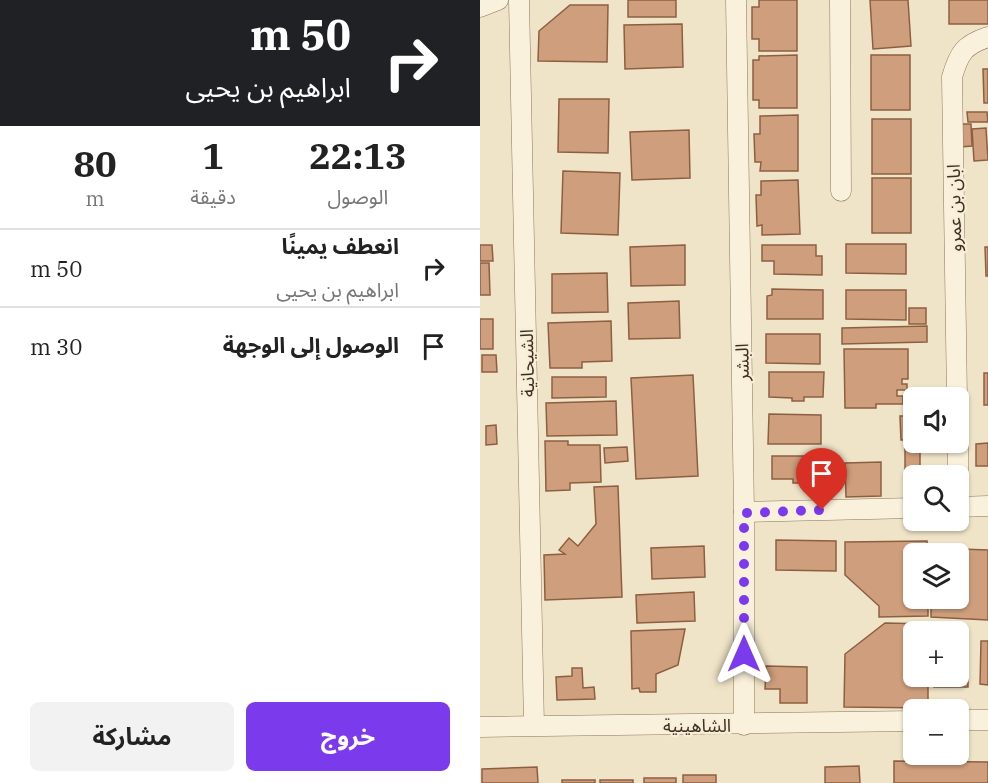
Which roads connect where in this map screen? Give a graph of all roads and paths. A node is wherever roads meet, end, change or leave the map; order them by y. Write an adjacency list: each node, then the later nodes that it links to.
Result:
1 (498, 0): 5 (street)
2 (519, 0): 16 (street, الشيحانية)
3 (736, 0): 12 (street, البشر)
4 (840, 0): 7 (street)
5 (480, 7)
6 (988, 37): 8 (street, ابان بن عمرو)
7 (841, 191)
8 (957, 387)
9 (988, 506): 10 (street)
10 (969, 507)
11 (903, 508): 12 (street)
12 (744, 513): 17 (street, البشر)
13 (969, 720): 14 (street)
14 (988, 720)
15 (903, 721): 17 (street, الشاهينية)
16 (534, 725): 17 (street, الشاهينية); 18 (street, الشاهينية)
17 (744, 725)
18 (480, 727)

